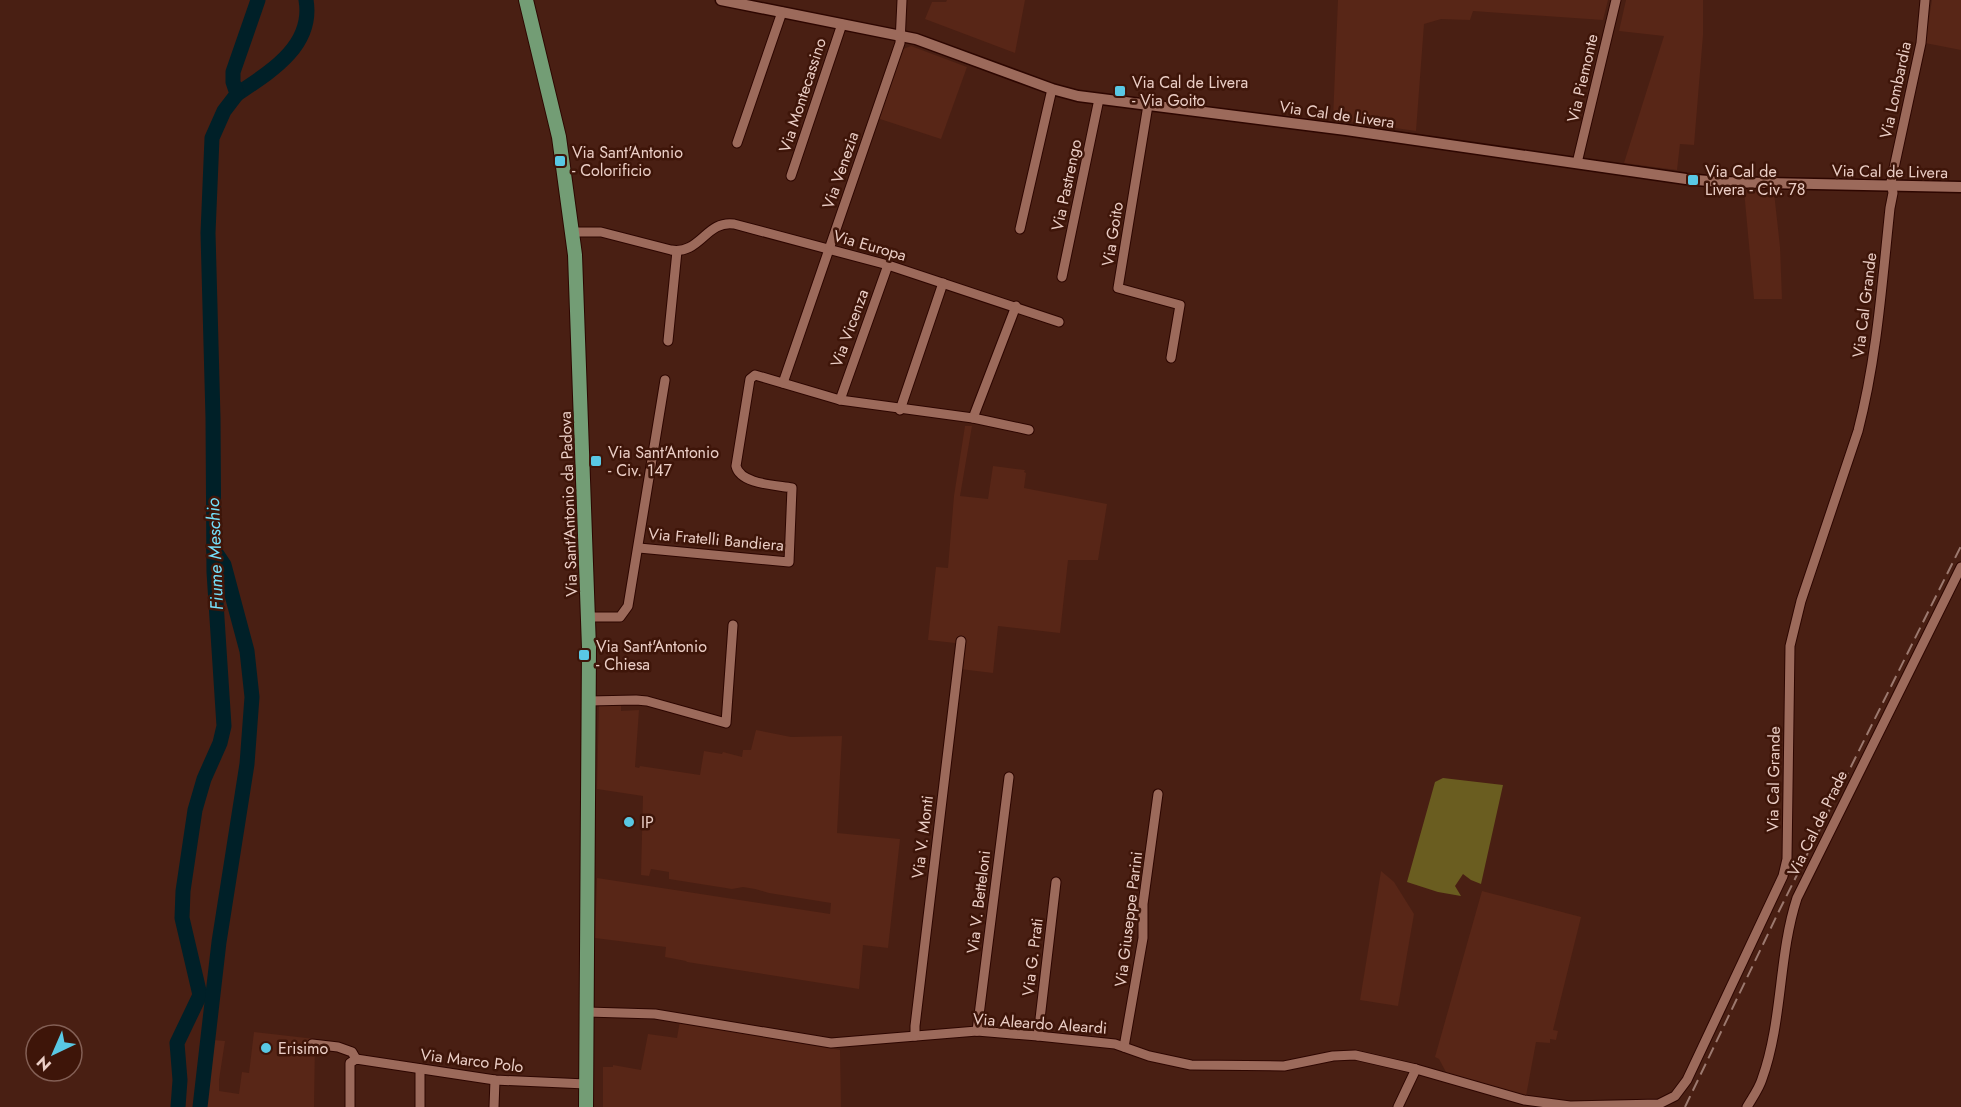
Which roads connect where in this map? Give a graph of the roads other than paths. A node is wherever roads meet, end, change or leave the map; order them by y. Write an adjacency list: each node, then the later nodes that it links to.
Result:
1 (526, 0): 18 (main road, Via Sant'Antonio da Padova)
2 (721, 0): 6 (street, Via Cal de Livera)
3 (902, 0): 8 (street, Via Venezia)
4 (1616, 0): 13 (street, Via Piemonte)
5 (1925, 0): 15 (street, Via Lombardia)
6 (782, 12): 7 (street, Via Cal de Livera); 12 (street)
7 (842, 24): 8 (street, Via Cal de Livera); 14 (street, Via Montecassino)
8 (901, 35): 9 (street, Via Cal de Livera); 19 (street, Via Venezia)
9 (1052, 89): 10 (street, Via Cal de Livera); 17 (street)
10 (1099, 99): 11 (street, Via Cal de Livera); 22 (street, Via Pastrengo)
11 (1148, 105): 13 (street, Via Cal de Livera); 27 (street, Via Goito)
12 (737, 143)
13 (1577, 163): 15 (street, Via Cal de Livera)
14 (791, 176)
15 (1891, 186): 16 (street, Via Cal de Livera); 51 (street, Via Cal Grande)
16 (1961, 187)
17 (1020, 229)
18 (573, 232): 20 (street); 36 (main road, Via Sant'Antonio da Padova)
19 (830, 249): 20 (street, Via Europa); 21 (street, Via Europa); 29 (street, Via Venezia)
20 (677, 251): 26 (street)
21 (888, 265): 23 (street, Via Europa); 30 (street, Via Vicenza)
22 (1062, 277)
23 (943, 283): 24 (street, Via Europa); 31 (street)
24 (1016, 306): 25 (street, Via Europa); 32 (street)
25 (1059, 322)
26 (668, 341)
27 (1171, 358)
28 (665, 380): 34 (street, Via Fratelli Bandiera)
29 (783, 383): 30 (street); 34 (street, Via Fratelli Bandiera)
30 (840, 400): 31 (street)
31 (900, 410): 32 (street)
32 (973, 418): 33 (street)
33 (1029, 430)
34 (639, 548): 36 (street, Via Fratelli Bandiera)
35 (1961, 567): 59 (street, Via Cal de Prade)
36 (589, 617): 39 (main road, Via Sant'Antonio da Padova)
37 (733, 625): 39 (street)
38 (961, 641): 45 (street, Via V. Monti)
39 (589, 701): 43 (main road, Via Sant'Antonio da Padova)
40 (1010, 777): 44 (street, Via V. Betteloni)
41 (1158, 794): 48 (street, Via Giuseppe Parini)
42 (1056, 882): 46 (street, Via G. Prati)
43 (586, 1012): 45 (street, Via Aleardo Aleardi); 53 (main road, Via Sant'Antonio da Padova)
44 (977, 1031): 45 (street, Via Aleardo Aleardi); 46 (street, Via Aleardo Aleardi)
45 (915, 1036)
46 (1038, 1036): 48 (street, Via Aleardo Aleardi)
47 (312, 1044): 49 (street, Via Marco Polo)
48 (1124, 1047): 51 (street, Via Aleardo Aleardi)
49 (353, 1061): 50 (street, Via Marco Polo); 54 (street)
50 (420, 1069): 52 (street, Via Marco Polo); 55 (street)
51 (1416, 1069): 58 (street)
52 (495, 1080): 53 (street, Via Marco Polo); 56 (street)
53 (586, 1084): 57 (main road, Via Sant'Antonio da Padova)
54 (350, 1107)
55 (420, 1107)
56 (495, 1107)
57 (586, 1107)
58 (1398, 1107)
59 (1747, 1107)

